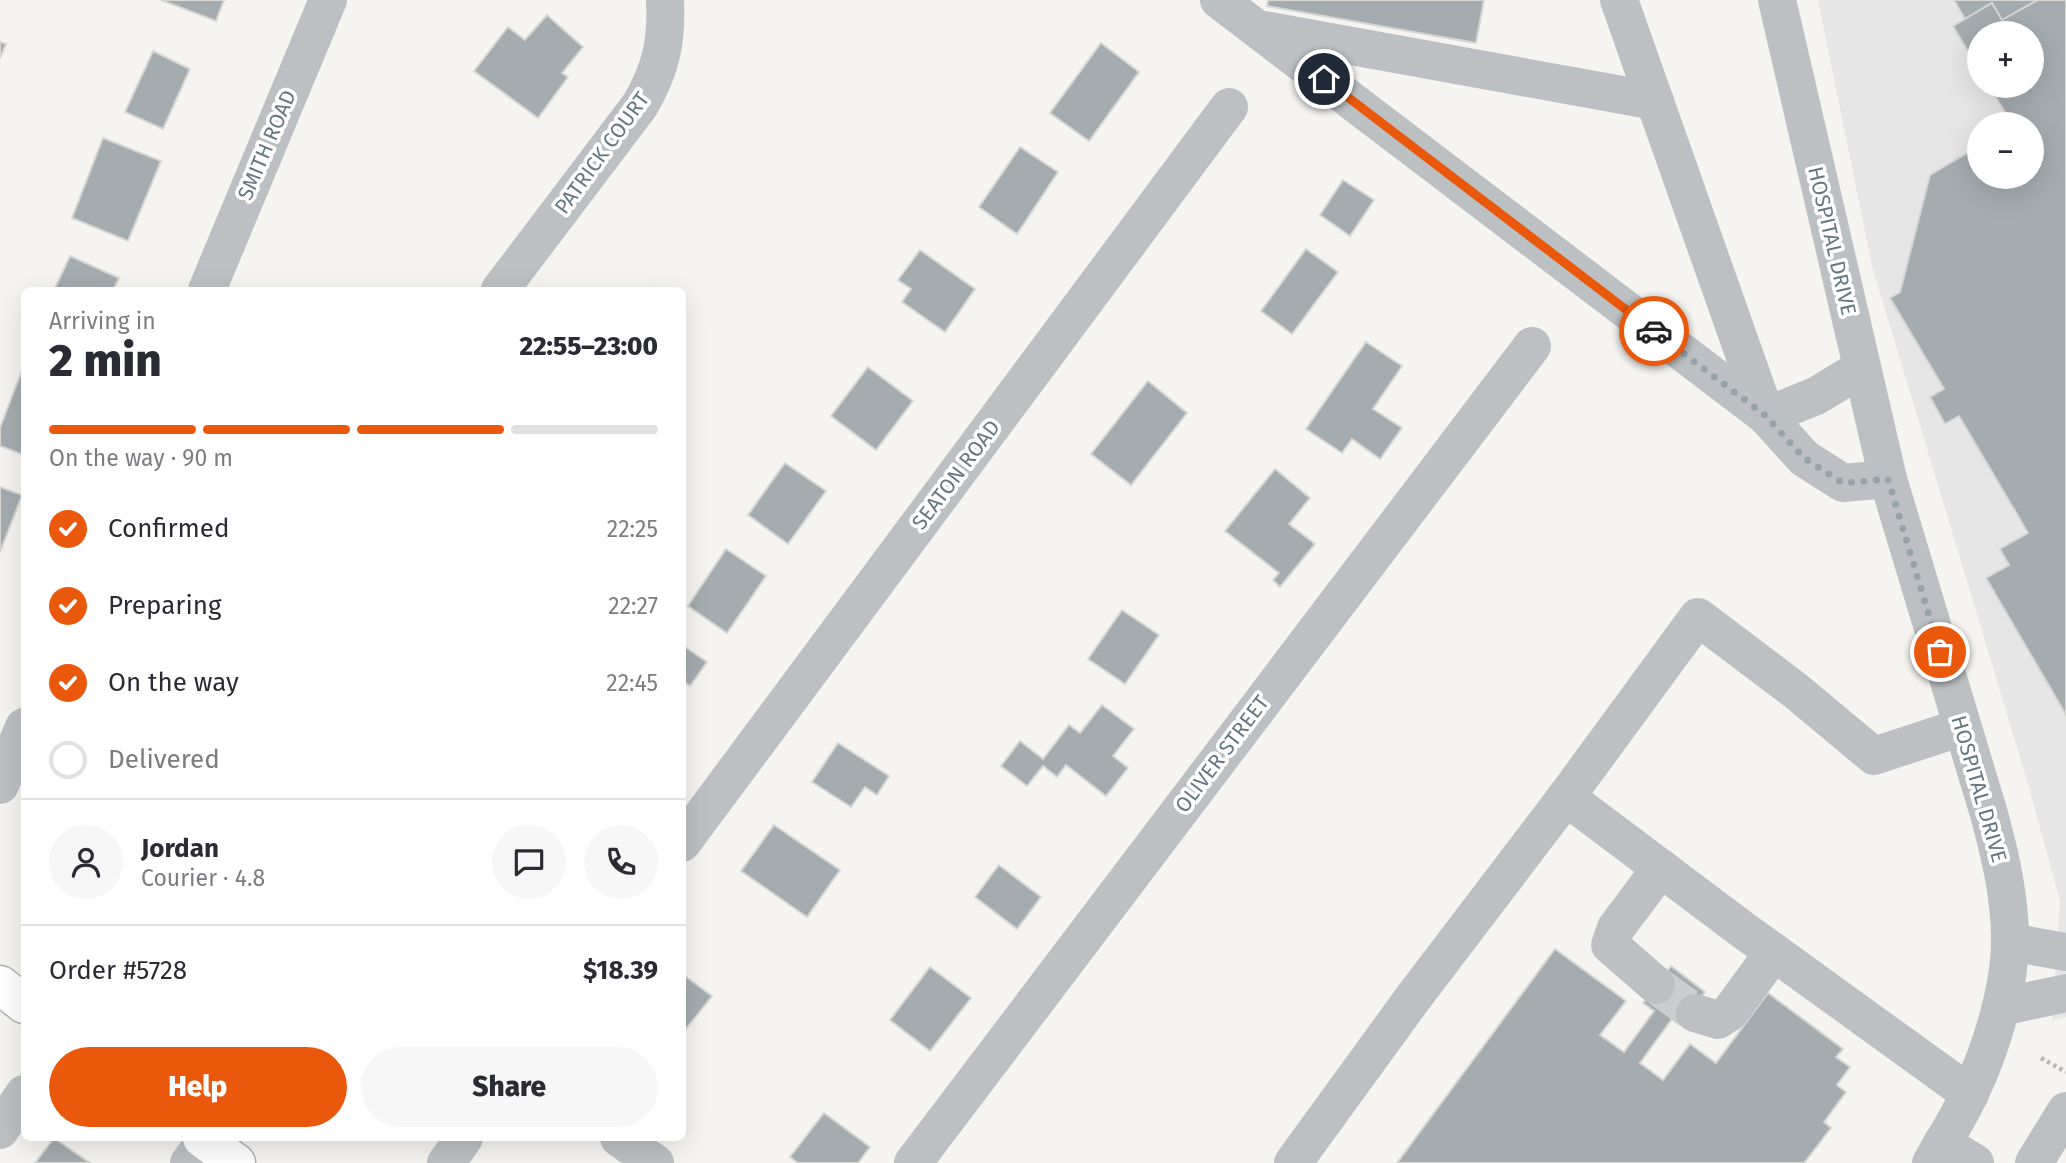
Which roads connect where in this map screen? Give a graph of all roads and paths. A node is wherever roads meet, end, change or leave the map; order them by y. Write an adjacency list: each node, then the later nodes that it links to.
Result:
1 (328, 0): 8 (street, SMITH ROAD)
2 (665, 0): 9 (street, PATRICK COURT)
3 (1619, 0): 6 (street)
4 (1777, 0): 11 (street, HOSPITAL DRIVE)
5 (1240, 11): 6 (street); 12 (street)
6 (1655, 102): 12 (street)
7 (1229, 107): 18 (street, SEATON ROAD)
8 (208, 287)
9 (502, 287)
10 (1532, 346): 42 (street, OLIVER STREET)
11 (1862, 368): 12 (street); 13 (street, HOSPITAL DRIVE)
12 (1766, 416): 13 (street)
13 (1888, 479): 14 (street, HOSPITAL DRIVE)
14 (1962, 727): 17 (street); 20 (street, HOSPITAL DRIVE)
15 (21, 734): 16 (street)
16 (0, 785)
17 (1566, 797): 19 (street); 43 (street)
18 (686, 838)
19 (1661, 868): 21 (street); 24 (street)
20 (2010, 942): 22 (street); 27 (street, HOSPITAL DRIVE)
21 (1774, 952): 28 (street); 31 (street)
22 (2066, 952)
23 (0, 985): 26 (main road)
24 (1656, 985)
25 (2066, 993): 27 (street)
26 (21, 1002)
27 (2001, 1007): 31 (street, HOSPITAL DRIVE)
28 (1695, 1013)
29 (2041, 1058): 30 (path)
30 (2066, 1072)
31 (1970, 1094): 38 (street, HOSPITAL DRIVE)
32 (21, 1098): 34 (street)
33 (2066, 1111): 45 (street)
34 (0, 1130)
35 (462, 1141): 40 (street)
36 (623, 1141): 41 (street)
37 (199, 1147): 39 (main road)
38 (1937, 1153): 44 (street)
39 (236, 1163)
40 (446, 1163)
41 (654, 1163)
42 (913, 1163)
43 (1293, 1163)
44 (1975, 1163)
45 (2034, 1163)

